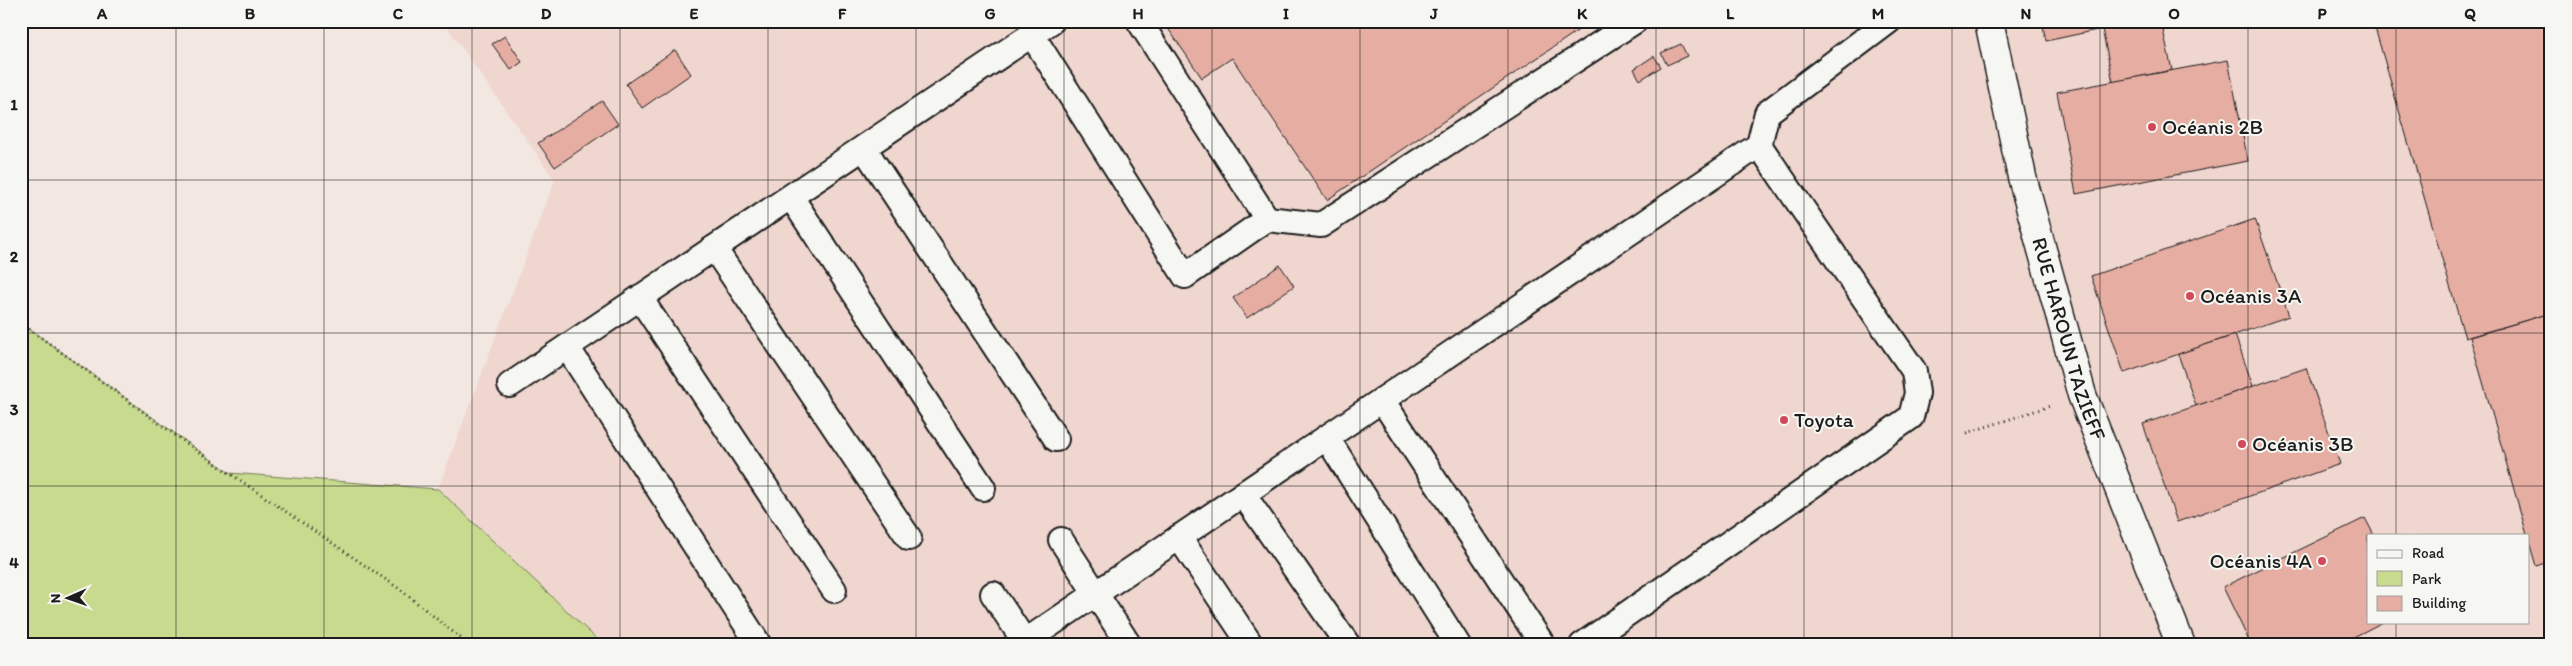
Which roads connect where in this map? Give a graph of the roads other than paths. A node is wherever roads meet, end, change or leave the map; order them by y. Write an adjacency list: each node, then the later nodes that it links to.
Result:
1 (1052, 21): 6 (lane)
2 (1139, 21): 10 (lane)
3 (1635, 21): 10 (lane)
4 (1889, 21): 7 (lane)
5 (1989, 21): 34 (street, RUE HAROUN TAZIEFF)
6 (1032, 35): 8 (lane); 10 (lane)
7 (1759, 145): 15 (lane); 33 (lane)
8 (864, 148): 9 (lane); 17 (lane)
9 (791, 197): 11 (lane); 18 (lane)
10 (1267, 219)
11 (714, 248): 12 (lane); 20 (lane)
12 (640, 298): 13 (lane); 23 (lane)
13 (567, 347): 14 (lane); 26 (lane)
14 (510, 385)
15 (1382, 400): 16 (lane); 32 (lane)
16 (1327, 438): 19 (lane); 31 (lane)
17 (1056, 439)
18 (983, 488)
19 (1243, 494): 21 (lane); 30 (lane)
20 (908, 538)
21 (1179, 538): 25 (lane); 29 (lane)
22 (1061, 540): 25 (lane)
23 (834, 590)
24 (993, 594): 27 (lane)
25 (1095, 595): 27 (lane); 28 (lane)
26 (758, 643)
27 (1024, 644)
28 (1129, 645)
29 (1251, 645)
30 (1348, 645)
31 (1458, 645)
32 (1543, 645)
33 (1582, 645)
34 (2181, 645)

